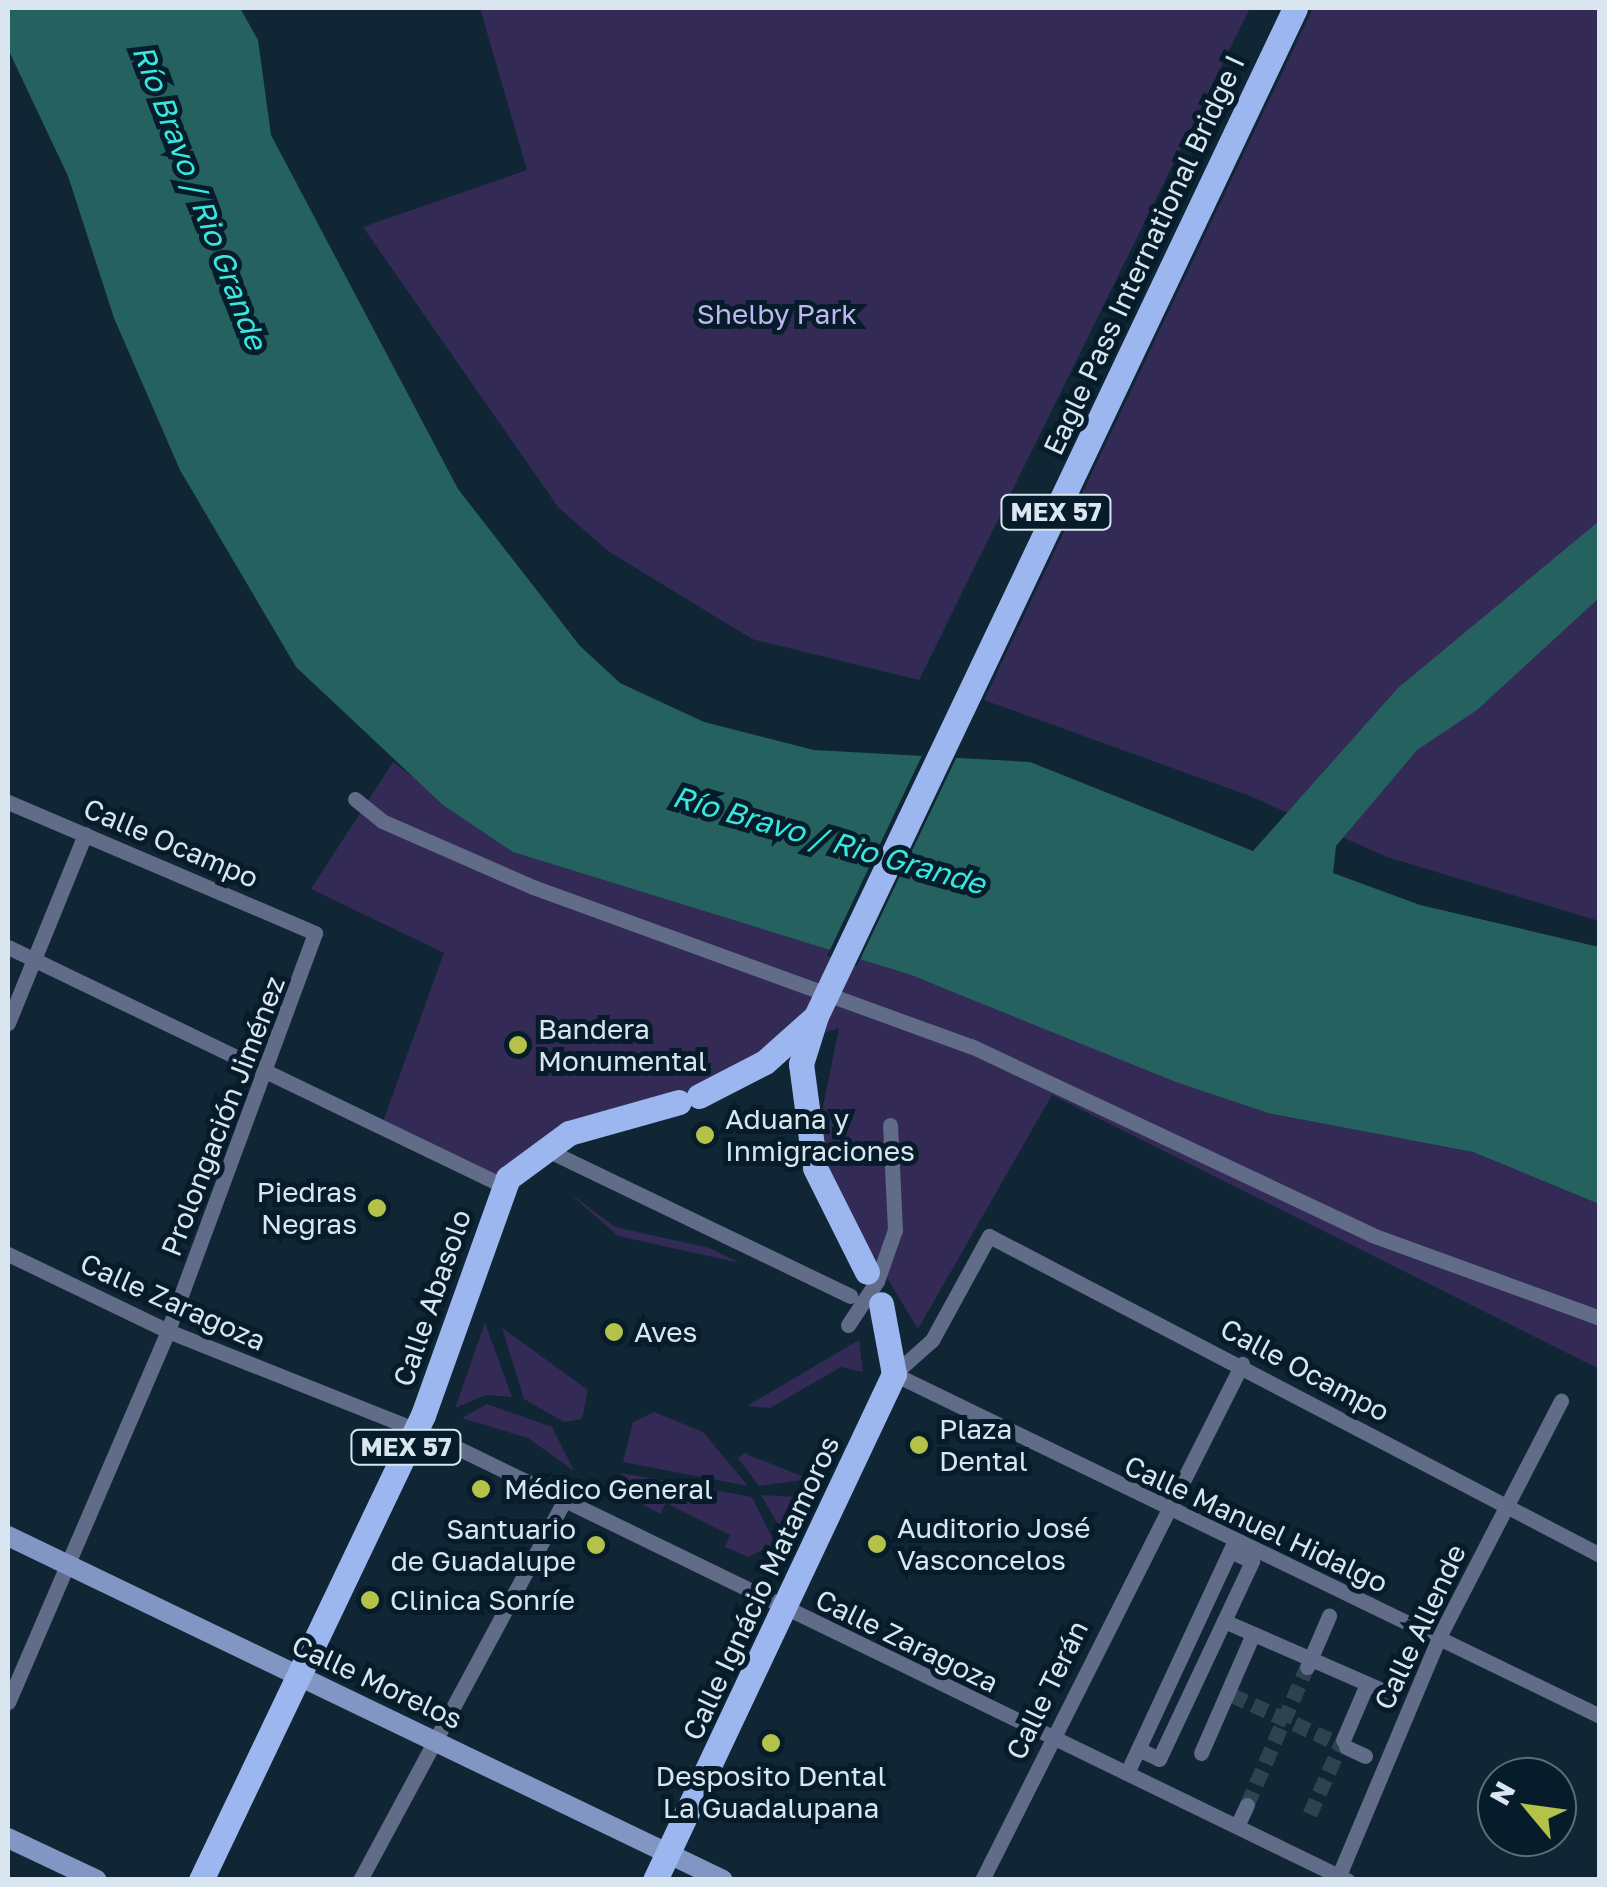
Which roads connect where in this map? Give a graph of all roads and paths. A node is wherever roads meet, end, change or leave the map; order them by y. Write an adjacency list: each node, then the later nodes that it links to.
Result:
1 (1296, 8): 8 (main road, Eagle Pass International Bridge I / MEX 57)
2 (356, 799): 19 (street)
3 (8, 802): 4 (street, Calle Ocampo)
4 (85, 834): 5 (street, Calle Ocampo); 7 (street)
5 (315, 932): 10 (street, Prolongación Jiménez)
6 (8, 947): 7 (street)
7 (33, 959): 9 (street); 10 (street)
8 (816, 1016): 12 (main road, Calle Abasolo / MEX 57); 16 (main road, MEX 57)
9 (8, 1023)
10 (268, 1072): 13 (street); 21 (street, Prolongación Jiménez)
11 (890, 1126): 20 (street)
12 (542, 1147): 13 (main road, Calle Abasolo / MEX 57); 17 (street)
13 (504, 1186): 25 (main road, Calle Abasolo / MEX 57)
14 (984, 1236): 22 (street, Calle Ocampo); 23 (street, Calle Ignácio Matamoros)
15 (8, 1254): 21 (street, Calle Zaragoza)
16 (867, 1272)
17 (850, 1296)
18 (881, 1308): 23 (main road)
19 (1600, 1318)
20 (848, 1325)
21 (168, 1330): 25 (street, Calle Zaragoza); 32 (street, Prolongación Jiménez)
22 (1242, 1364): 27 (street, Calle Ocampo); 28 (street, Calle Terán)
23 (894, 1374): 28 (street, Calle Manuel Hidalgo); 33 (main road, Calle Ignácio Matamoros)
24 (1561, 1401): 27 (street, Calle Allende)
25 (412, 1432): 26 (street, Calle Zaragoza); 39 (main road, Calle Abasolo / MEX 57)
26 (565, 1499): 33 (street, Calle Zaragoza); 47 (street)
27 (1506, 1505): 31 (street, Calle Ocampo); 37 (street, Calle Allende)
28 (1165, 1509): 30 (street, Calle Manuel Hidalgo); 46 (street, Calle Terán)
29 (8, 1536): 32 (main road, Calle Morelos)
30 (1232, 1546): 35 (street); 37 (street, Calle Manuel Hidalgo); 48 (street)
31 (1600, 1554)
32 (72, 1570): 39 (main road, Calle Morelos); 44 (street, Prolongación Jiménez)
33 (789, 1612): 46 (street, Calle Zaragoza); 55 (main road, Calle Ignácio Matamoros)
34 (1329, 1616): 38 (street)
35 (1224, 1621): 36 (street); 40 (street)
36 (1253, 1634): 38 (street); 42 (street)
37 (1438, 1637): 45 (street, Calle Manuel Hidalgo); 56 (street, Calle Allende)
38 (1309, 1663): 41 (street)
39 (305, 1678): 47 (main road, Calle Morelos); 58 (main road, Calle Abasolo / MEX 57)
40 (1197, 1678): 42 (street); 48 (street)
41 (1368, 1684): 43 (street); 50 (street)
42 (1230, 1694): 49 (street)
43 (1392, 1694)
44 (8, 1702)
45 (1600, 1716)
46 (1052, 1738): 51 (street, Calle Zaragoza); 62 (street, Calle Terán)
47 (437, 1740): 55 (main road, Calle Morelos); 59 (street)
48 (1138, 1749): 51 (street)
49 (1201, 1753)
50 (1365, 1756)
51 (1127, 1773): 53 (street, Calle Zaragoza)
52 (1247, 1804): 53 (street)
53 (1238, 1824): 56 (street, Calle Zaragoza)
54 (8, 1838): 57 (main road)
55 (669, 1853): 60 (main road, Calle Ignácio Matamoros); 61 (main road, Calle Morelos)
56 (1342, 1878)
57 (96, 1880)
58 (201, 1880)
59 (360, 1880)
60 (655, 1880)
61 (723, 1880)
62 (982, 1880)

